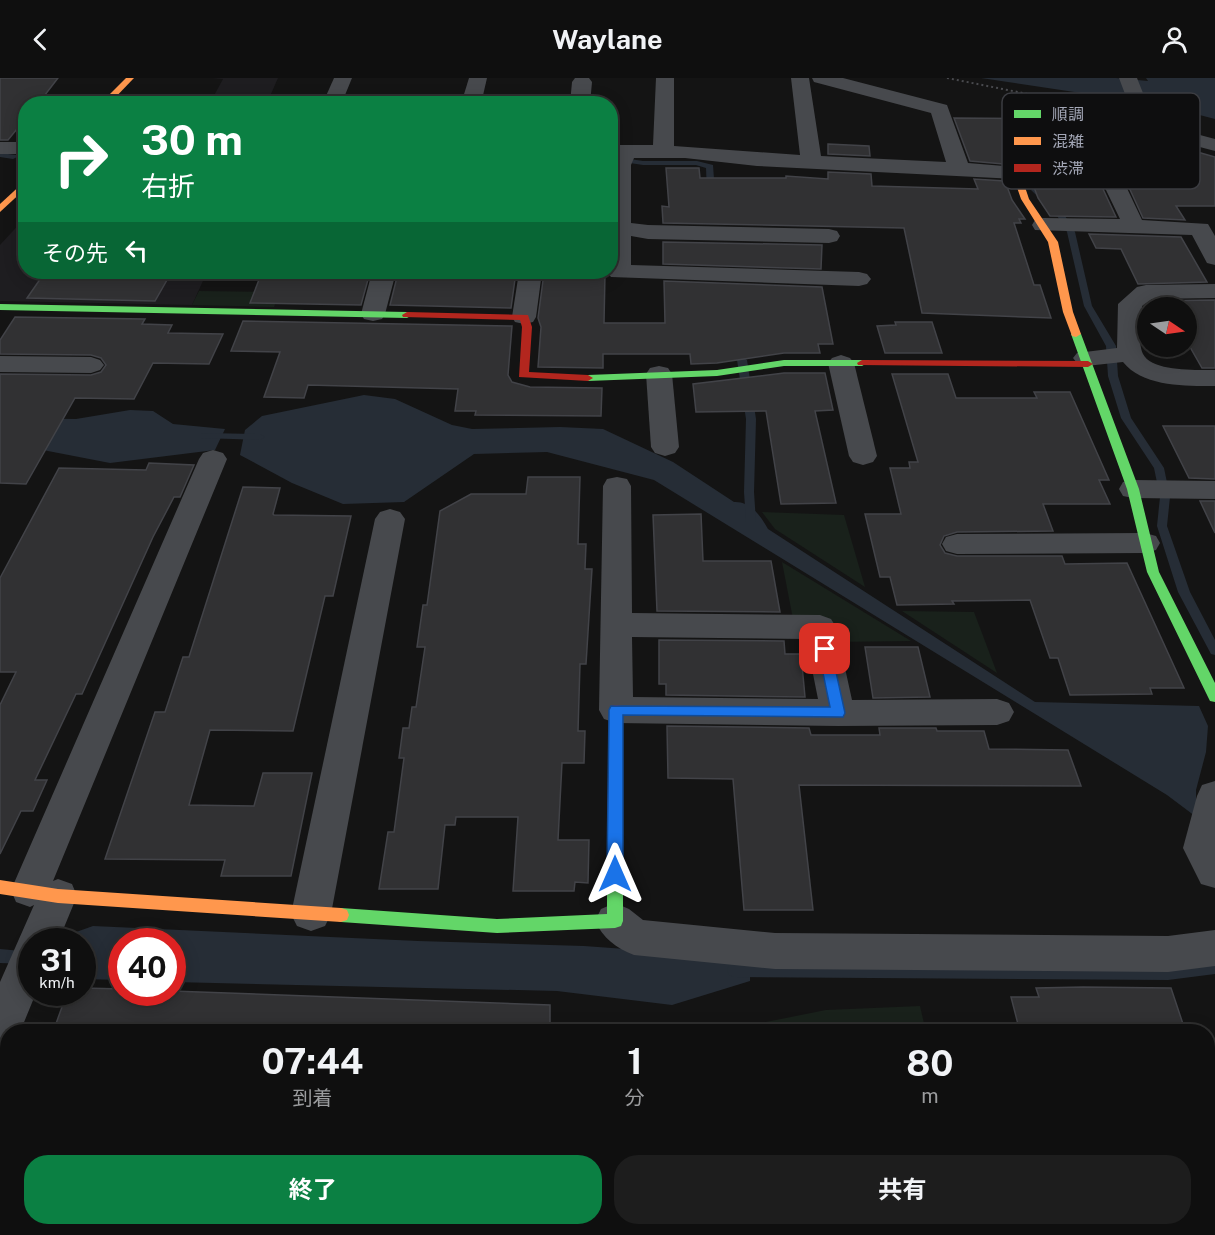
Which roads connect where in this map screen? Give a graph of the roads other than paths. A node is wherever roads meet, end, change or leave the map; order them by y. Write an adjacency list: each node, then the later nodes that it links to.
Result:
1 (130, 78): 10 (street)
2 (343, 78): 11 (street)
3 (478, 78): 12 (street)
4 (665, 78): 18 (street)
5 (800, 78): 20 (street)
6 (821, 78): 21 (street)
7 (1128, 78): 9 (street)
8 (582, 82): 13 (street)
9 (1134, 93)
10 (112, 96)
11 (336, 96)
12 (473, 96)
13 (581, 96)
14 (1200, 141): 15 (street)
15 (1215, 145)
16 (0, 148): 17 (street)
17 (18, 148)
18 (668, 152): 19 (street); 20 (street)
19 (621, 156): 29 (street)
20 (811, 162): 21 (street)
21 (959, 169): 22 (street)
22 (1002, 172)
23 (1022, 189): 27 (street)
24 (1116, 189): 28 (street)
25 (18, 191): 26 (street)
26 (0, 210)
27 (1058, 225): 28 (street); 39 (street)
28 (1134, 226): 31 (street)
29 (620, 228): 30 (street); 34 (street)
30 (829, 236)
31 (1215, 258)
32 (382, 279): 37 (street)
33 (529, 279): 38 (street)
34 (858, 279)
35 (1215, 291): 39 (street)
36 (0, 307): 37 (street)
37 (373, 314): 38 (street)
38 (524, 317): 43 (street)
39 (1105, 358): 40 (street); 44 (street); 49 (street)
40 (841, 363): 43 (street); 46 (street)
41 (0, 364): 42 (street)
42 (92, 365)
43 (659, 374): 45 (street)
44 (1215, 378)
45 (665, 447)
46 (863, 456)
47 (213, 459): 63 (street)
48 (617, 486): 54 (street)
49 (1141, 489): 50 (street); 52 (street)
50 (1215, 490)
51 (390, 519): 61 (street)
52 (1145, 543): 53 (street); 55 (street)
53 (957, 544)
54 (616, 626): 56 (street); 58 (street)
55 (1215, 697)
56 (616, 710): 58 (street); 62 (street)
57 (997, 711): 58 (street)
58 (838, 713)
59 (1211, 812): 60 (street)
60 (1215, 872)
61 (310, 914): 62 (street); 63 (street)
62 (615, 921): 64 (street)
63 (31, 926): 65 (street)
64 (1215, 948)
65 (2, 1024)

